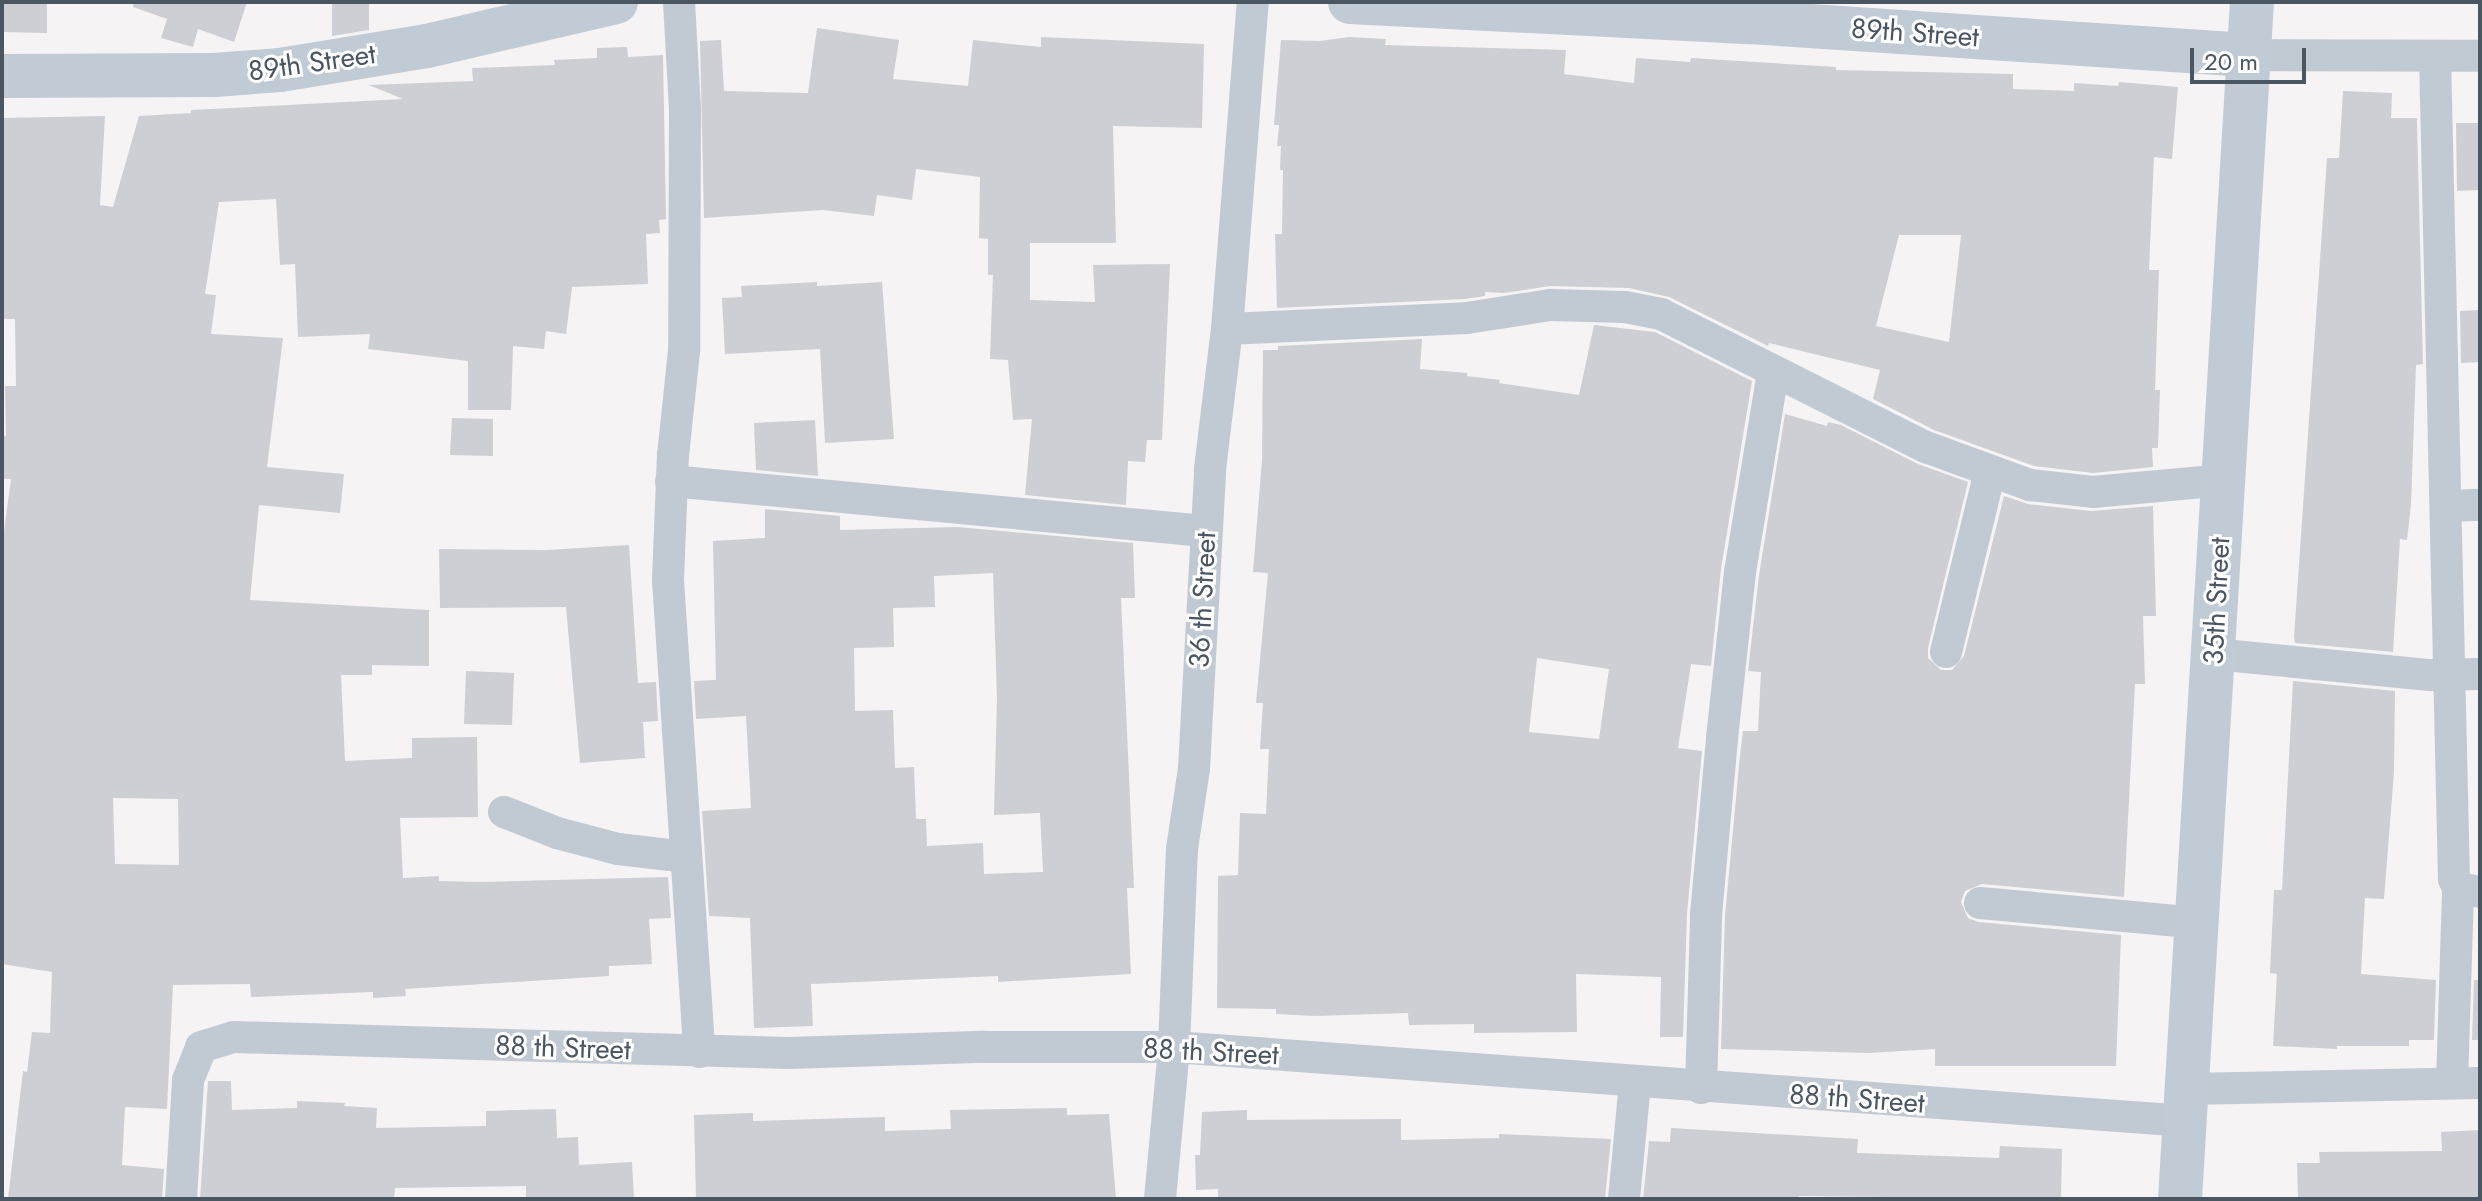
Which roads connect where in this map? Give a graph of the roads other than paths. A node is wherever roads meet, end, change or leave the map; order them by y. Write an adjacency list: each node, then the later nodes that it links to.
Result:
1 (616, 2): 9 (main road, 89th Street)
2 (679, 2): 14 (street)
3 (1253, 2): 10 (street, 36 th Street)
4 (1350, 2): 6 (main road, 89th Street)
5 (2252, 2): 6 (main road, 35th Street)
6 (2248, 55): 7 (street, 89th Street); 13 (main road, 35th Street)
7 (2435, 56): 8 (street, 89th Street); 16 (street)
8 (2480, 56)
9 (2, 76)
10 (1227, 329): 11 (street); 17 (street, 36 th Street)
11 (1773, 373): 12 (street); 30 (street)
12 (1990, 471): 13 (street); 18 (street)
13 (2224, 480): 19 (main road, 35th Street)
14 (671, 481): 17 (street); 22 (street)
15 (2480, 505): 16 (street)
16 (2447, 506): 20 (street)
17 (1205, 531): 26 (street, 36 th Street)
18 (1946, 652)
19 (2214, 654): 20 (street); 25 (main road, 35th Street)
20 (2466, 674): 23 (street)
21 (504, 812): 22 (street)
22 (686, 857): 27 (street)
23 (2469, 890): 29 (street)
24 (1980, 903): 25 (street)
25 (2198, 923): 31 (main road, 35th Street)
26 (1174, 1047): 27 (street, 88 th Street); 28 (street, 88 th Street); 33 (street, 36 th Street)
27 (699, 1052): 32 (street, 88 th Street)
28 (1635, 1083): 30 (street, 88 th Street); 34 (street)
29 (2466, 1083): 31 (street, 88 th Street)
30 (1701, 1088): 31 (street, 88 th Street)
31 (2187, 1105): 35 (main road, 35th Street)
32 (181, 1199)
33 (1160, 1199)
34 (1624, 1199)
35 (2180, 1199)

